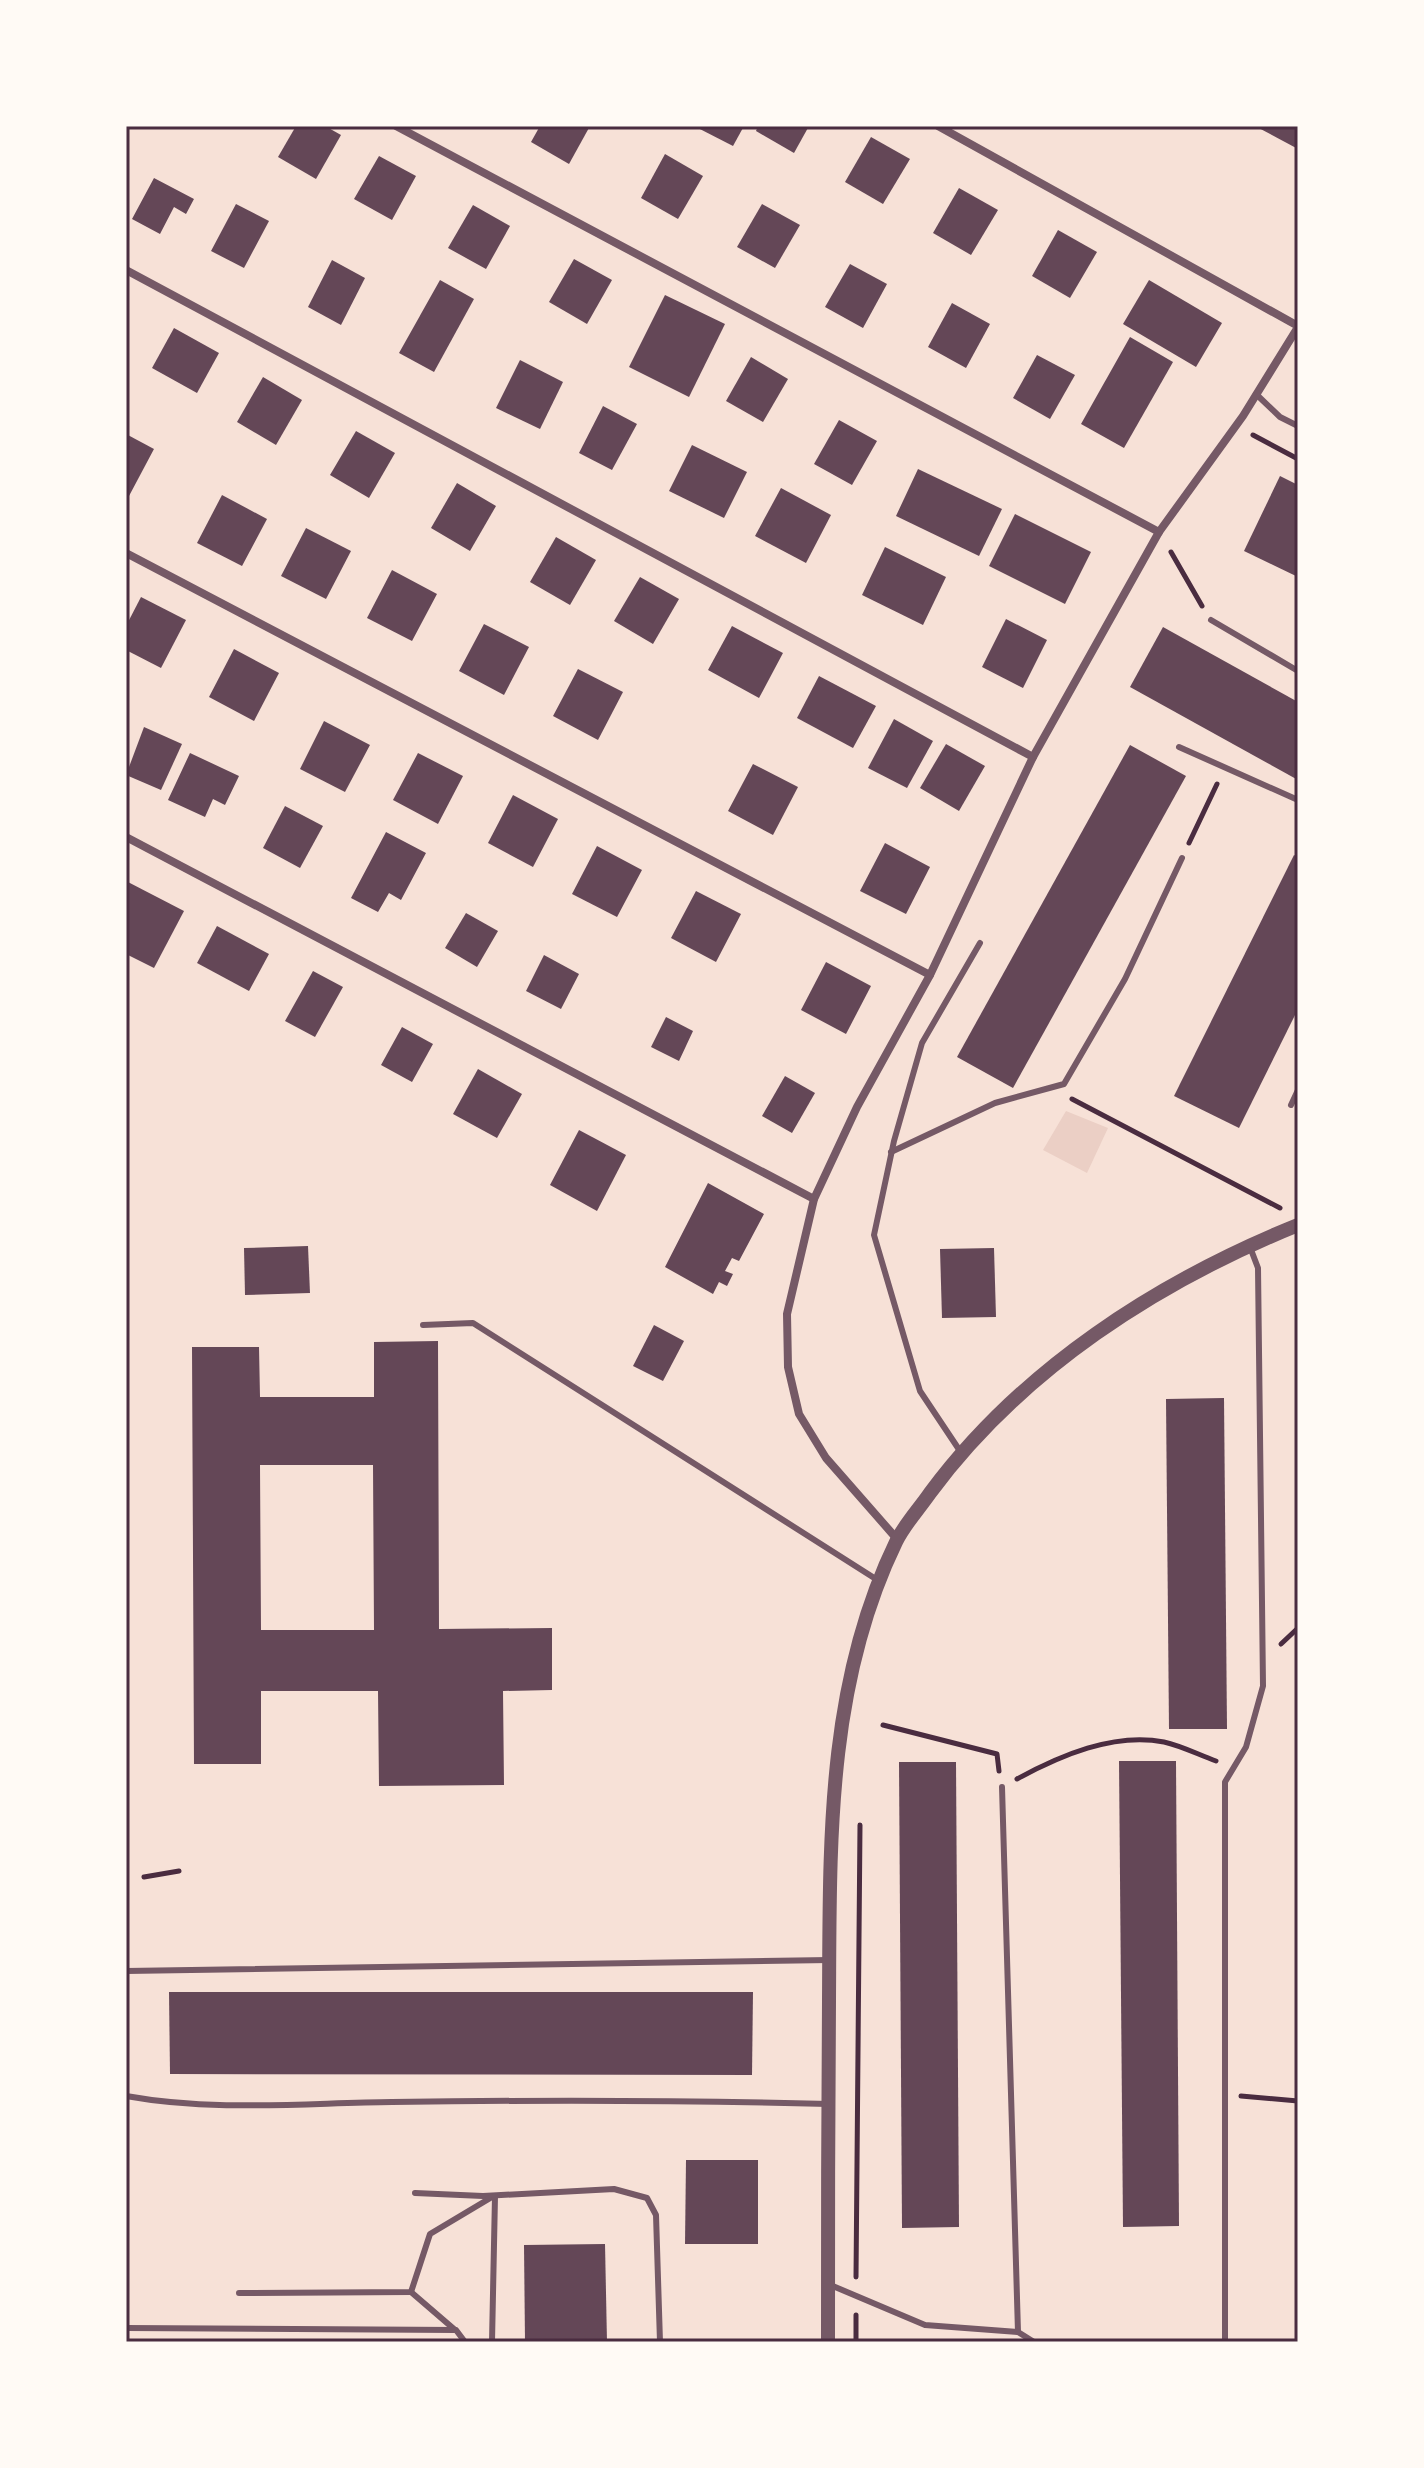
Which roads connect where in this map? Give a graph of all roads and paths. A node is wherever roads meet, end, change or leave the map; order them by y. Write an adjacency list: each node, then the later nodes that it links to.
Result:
1 (396, 126): 9 (street)
2 (938, 126): 4 (street)
3 (126, 270): 14 (street)
4 (1298, 326): 5 (street)
5 (1256, 394): 6 (street); 7 (lane)
6 (1235, 426): 8 (path); 9 (street)
7 (1298, 426)
8 (1298, 459)
9 (1159, 532): 11 (path); 14 (street)
10 (126, 553): 20 (street)
11 (1211, 620): 12 (lane)
12 (1298, 671)
13 (1179, 747): 15 (lane)
14 (1033, 757): 20 (street)
15 (1224, 768): 16 (lane); 18 (path)
16 (1298, 800)
17 (126, 837): 25 (street)
18 (1182, 858): 21 (lane)
19 (980, 943): 24 (lane)
20 (930, 975): 25 (street)
21 (1050, 1088): 24 (lane); 26 (path)
22 (1298, 1090): 23 (lane)
23 (1291, 1105)
24 (891, 1152): 30 (lane)
25 (814, 1199): 31 (street)
26 (1285, 1210)
27 (1298, 1225): 28 (street)
28 (1249, 1245): 30 (street); 34 (lane)
29 (423, 1325): 32 (lane)
30 (962, 1454): 31 (street)
31 (897, 1539): 32 (street)
32 (879, 1581): 39 (street)
33 (883, 1725): 35 (path)
34 (1233, 1768): 35 (path); 41 (lane)
35 (1002, 1787): 53 (lane)
36 (860, 1825): 50 (path)
37 (179, 1871): 38 (path)
38 (144, 1877)
39 (830, 1960): 40 (lane); 44 (street)
40 (126, 1971)
41 (1224, 2095): 43 (path); 59 (lane)
42 (126, 2096): 44 (lane)
43 (1298, 2101)
44 (829, 2104): 47 (street)
45 (415, 2193): 46 (lane)
46 (495, 2196): 48 (lane); 55 (lane); 56 (lane)
47 (828, 2284): 50 (lane); 57 (street)
48 (411, 2292): 49 (lane); 52 (lane)
49 (239, 2293)
50 (856, 2296): 53 (lane)
51 (126, 2328): 52 (lane)
52 (456, 2330): 54 (lane)
53 (1018, 2332): 58 (lane)
54 (465, 2342)
55 (492, 2342)
56 (660, 2342)
57 (828, 2342)
58 (1034, 2342)
59 (1225, 2342)

